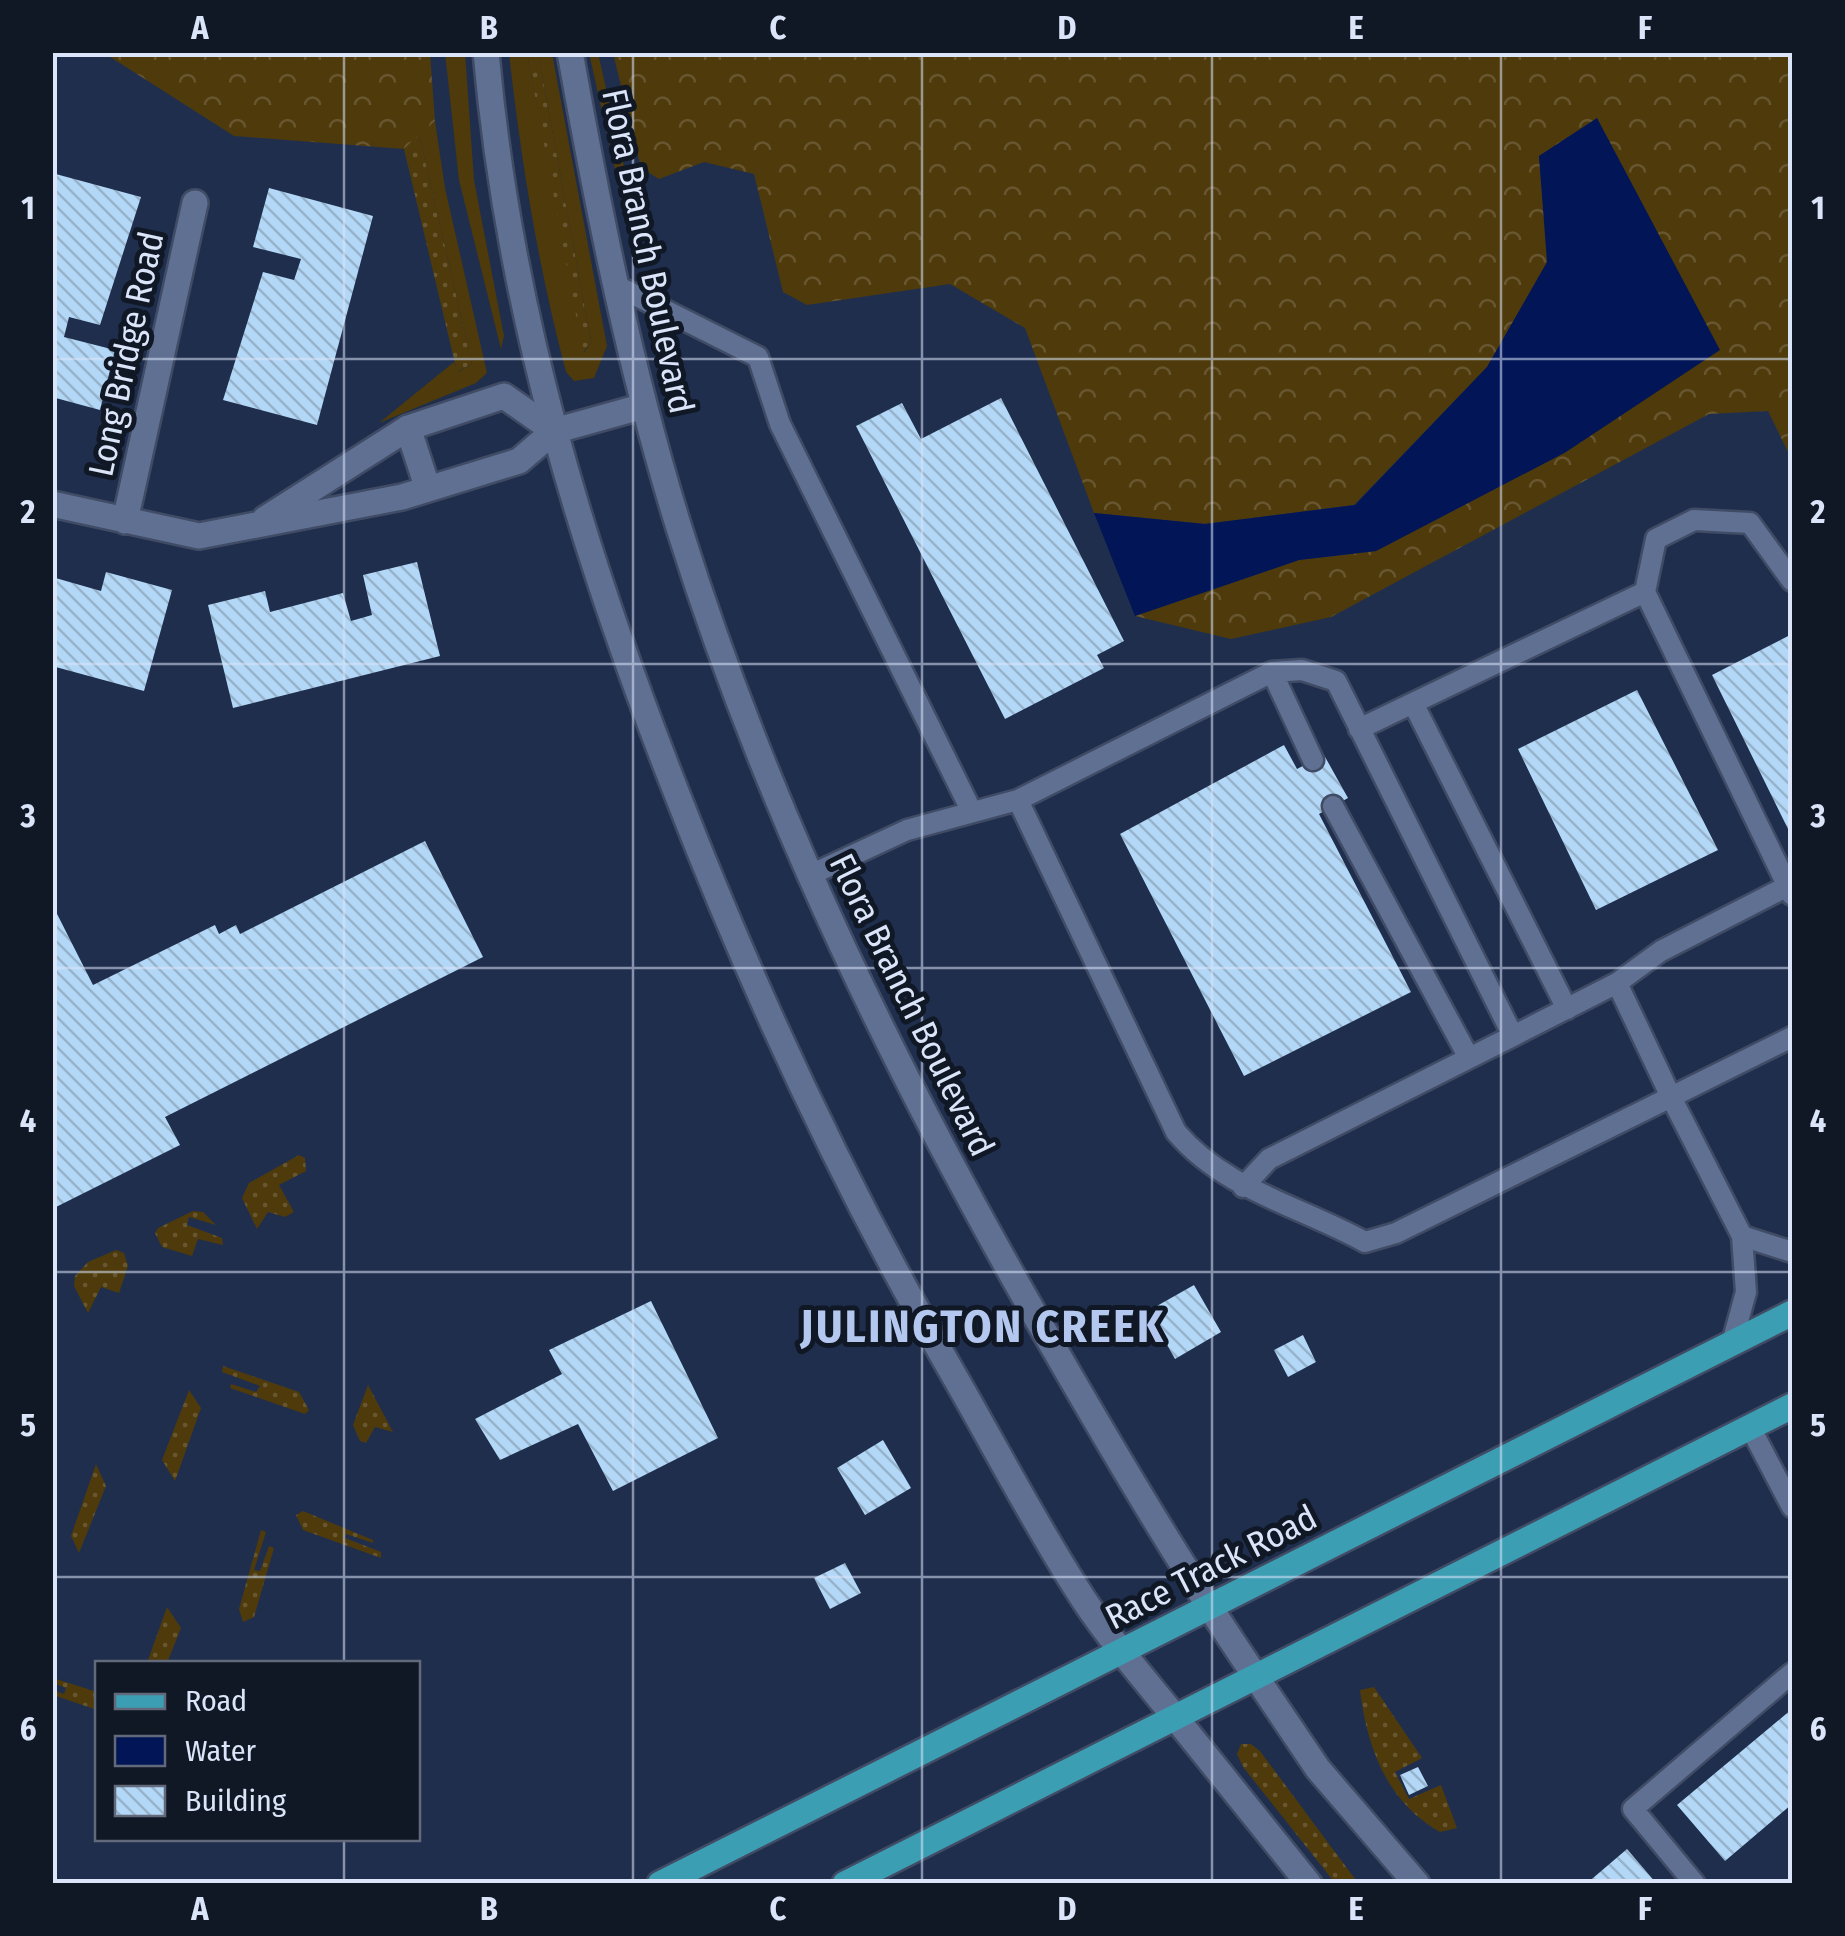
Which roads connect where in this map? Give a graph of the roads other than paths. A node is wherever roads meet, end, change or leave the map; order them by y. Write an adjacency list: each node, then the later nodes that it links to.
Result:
1 (486, 52): 7 (street)
2 (570, 52): 4 (street, Flora Branch Boulevard)
3 (195, 202): 10 (street, Long Bridge Road)
4 (615, 285): 5 (street, Flora Branch Boulevard); 20 (lane)
5 (644, 406): 7 (street); 21 (street, Flora Branch Boulevard)
6 (408, 428): 7 (street); 8 (street); 11 (street)
7 (554, 432): 8 (street); 38 (street)
8 (428, 488): 11 (street)
9 (52, 504): 10 (street)
10 (125, 521): 11 (street)
11 (252, 527)
12 (1792, 581): 13 (lane)
13 (1645, 592): 15 (lane); 22 (lane)
14 (1272, 672): 16 (lane); 17 (lane); 18 (lane)
15 (1413, 702): 16 (lane); 24 (lane)
16 (1359, 728): 25 (lane)
17 (1314, 760)
18 (1018, 800): 20 (lane); 29 (lane)
19 (1333, 806): 27 (lane)
20 (972, 812): 21 (lane)
21 (808, 876): 37 (street, Flora Branch Boulevard)
22 (1790, 891): 23 (lane)
23 (1617, 982): 24 (lane); 28 (lane)
24 (1568, 1009): 25 (lane)
25 (1513, 1036): 27 (lane)
26 (1792, 1038): 28 (lane)
27 (1469, 1058): 29 (lane)
28 (1671, 1097): 29 (lane); 30 (lane)
29 (1243, 1187)
30 (1742, 1236): 31 (lane); 33 (lane)
31 (1792, 1252)
32 (1792, 1313): 33 (main road, Race Track Road)
33 (1732, 1343): 37 (main road, Race Track Road)
34 (1792, 1406): 35 (main road)
35 (1750, 1426): 36 (lane); 40 (main road)
36 (1792, 1506)
37 (1209, 1607): 38 (main road, Race Track Road); 40 (street, Flora Branch Boulevard)
38 (1122, 1650): 41 (street); 42 (main road, Race Track Road)
39 (1792, 1673): 46 (lane)
40 (1256, 1677): 41 (main road); 45 (street, Flora Branch Boulevard)
41 (1176, 1717): 43 (main road); 44 (street)
42 (660, 1884)
43 (845, 1884)
44 (1309, 1884)
45 (1418, 1884)
46 (1695, 1884)

